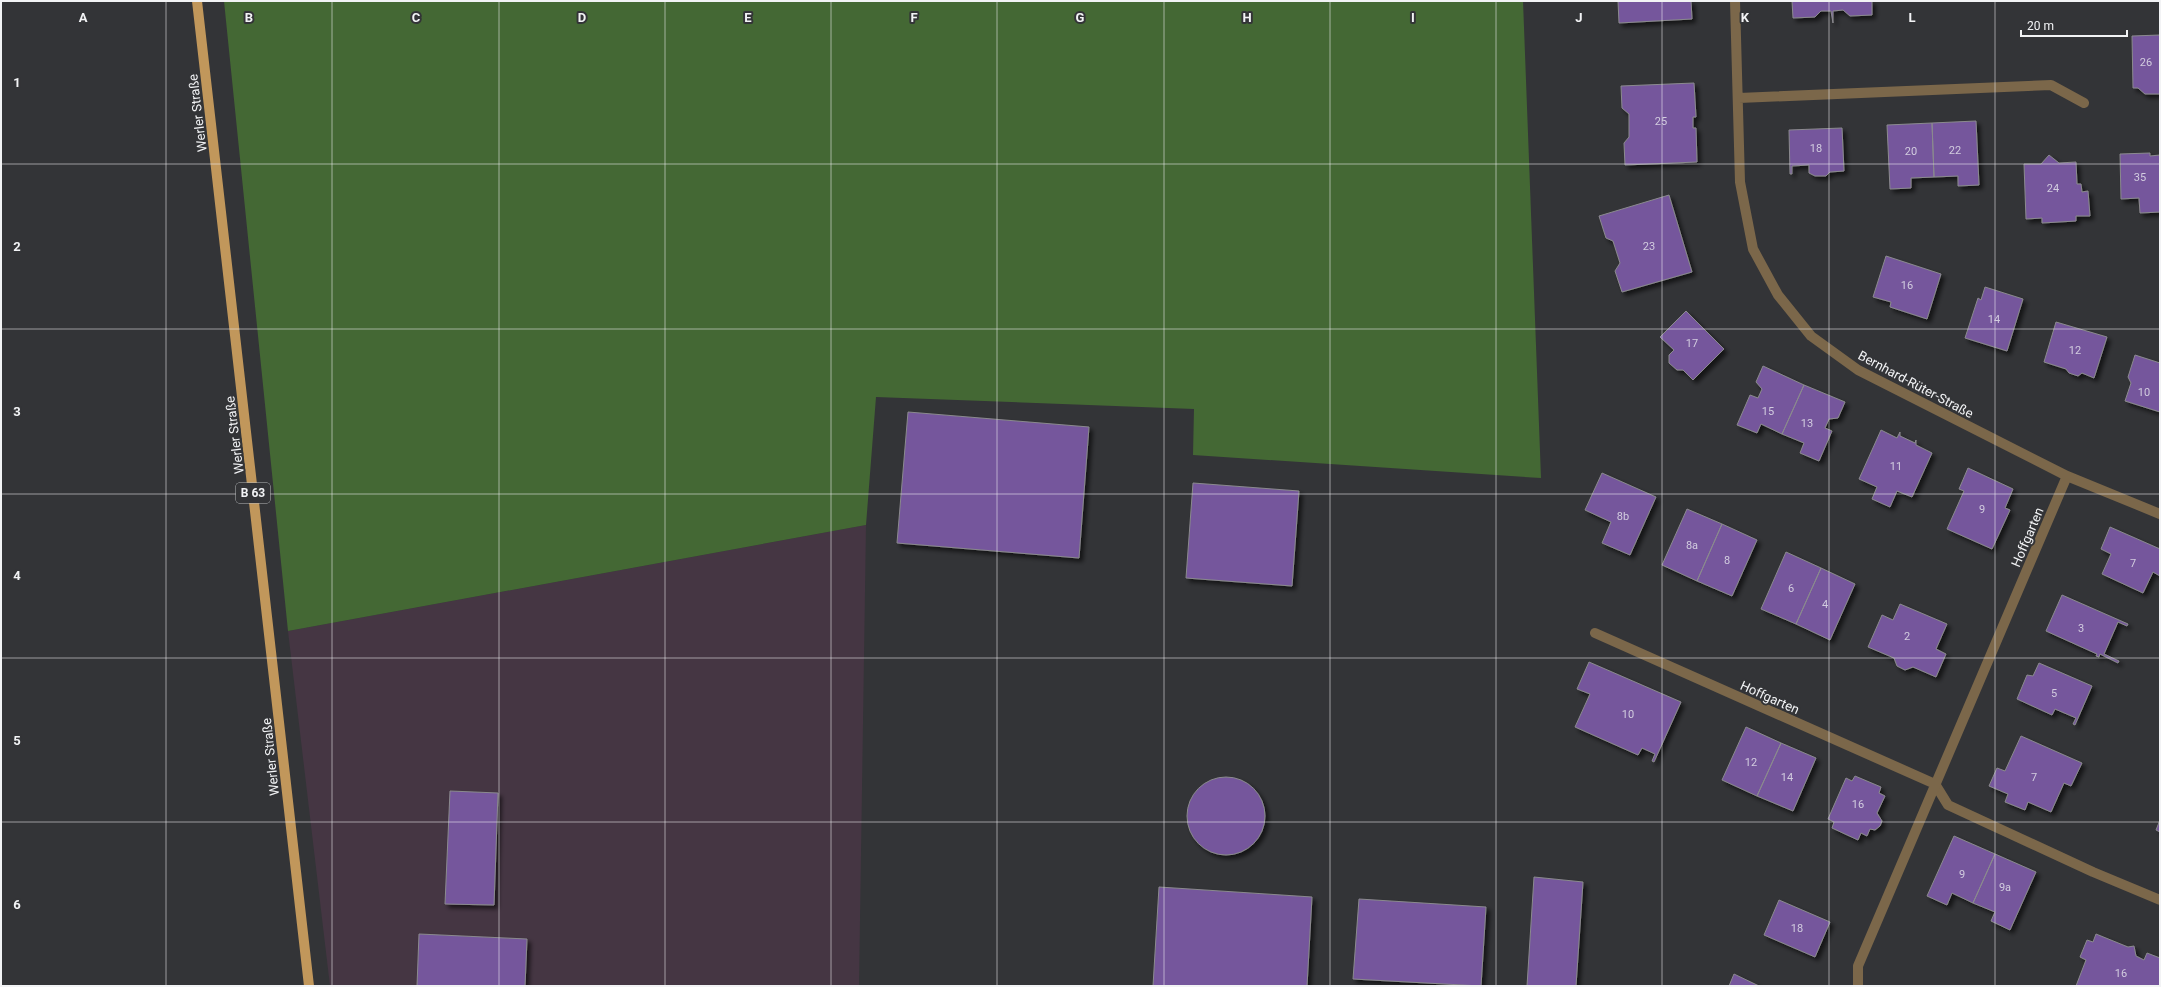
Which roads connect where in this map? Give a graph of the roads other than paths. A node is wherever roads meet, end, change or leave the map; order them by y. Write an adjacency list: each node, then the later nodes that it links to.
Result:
1 (197, 1): 10 (main road, Werler Straße / B 63)
2 (1735, 1): 3 (street, Bernhard-Rüter-Straße)
3 (1739, 98): 4 (street); 5 (street, Bernhard-Rüter-Straße)
4 (2084, 103)
5 (2067, 476): 6 (street, Bernhard-Rüter-Straße); 8 (street, Hoffgarten)
6 (2160, 514)
7 (1595, 633): 8 (street, Hoffgarten)
8 (1935, 784): 9 (street); 11 (street, Hoffgarten)
9 (2160, 900)
10 (309, 986)
11 (1858, 986)

